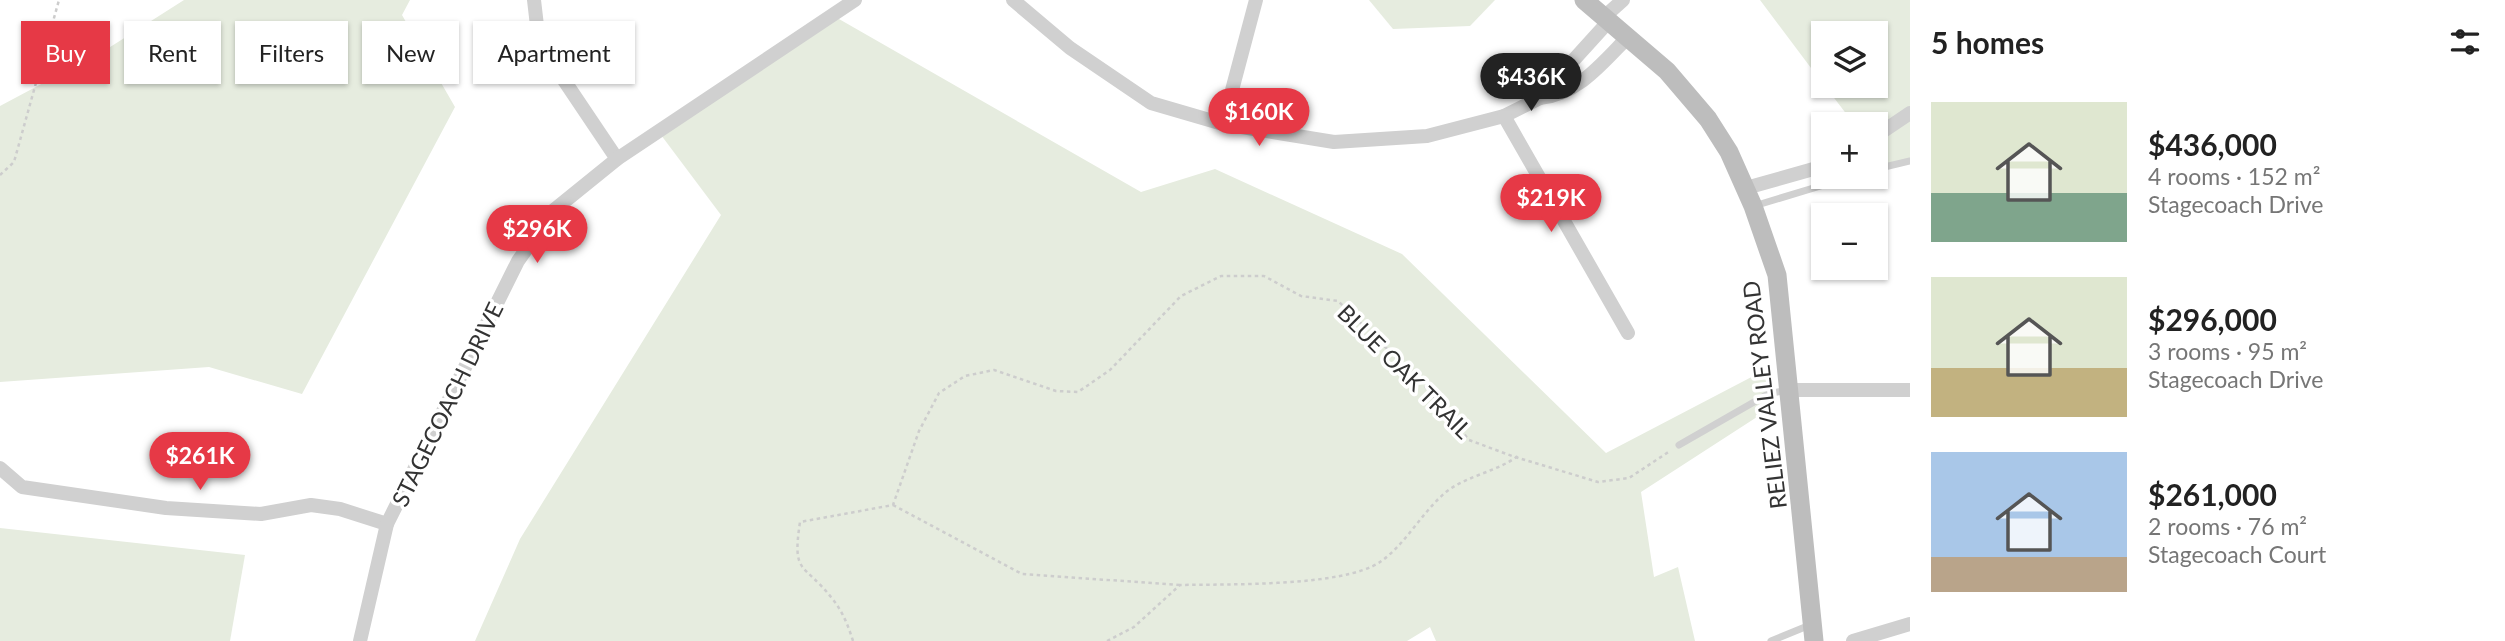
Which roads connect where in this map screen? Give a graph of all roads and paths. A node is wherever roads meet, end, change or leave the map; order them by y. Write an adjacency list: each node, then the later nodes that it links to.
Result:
1 (59, 0): 21 (path)
2 (534, 0): 17 (street)
3 (854, 0): 17 (street, STAGECOACH DRIVE)
4 (1013, 0): 15 (street)
5 (1256, 0): 15 (street)
6 (1584, 0): 8 (main road, RELIEZ VALLEY ROAD)
7 (1623, 0): 8 (street)
8 (1606, 19): 9 (main road, RELIEZ VALLEY ROAD); 10 (street)
9 (1629, 36): 11 (street); 23 (main road, RELIEZ VALLEY ROAD)
10 (1570, 64): 11 (street); 12 (street)
11 (1584, 80): 12 (street)
12 (1540, 98): 14 (street)
13 (1910, 113): 16 (street)
14 (1504, 116): 15 (street); 24 (street)
15 (1223, 124)
16 (1888, 128)
17 (617, 159): 31 (street, STAGECOACH DRIVE)
18 (1910, 161): 19 (lane)
19 (1888, 167)
20 (1811, 171): 23 (street)
21 (0, 175)
22 (1811, 185): 23 (lane)
23 (1749, 197): 25 (main road, RELIEZ VALLEY ROAD)
24 (1628, 333)
25 (1788, 390): 26 (street); 27 (lane); 34 (main road, RELIEZ VALLEY ROAD)
26 (1910, 390)
27 (1679, 445): 28 (path, BLUE OAK TRAIL)
28 (1518, 456): 30 (path, BLUE OAK TRAIL); 32 (path)
29 (0, 468): 31 (street)
30 (893, 505): 32 (path); 36 (path)
31 (387, 524): 35 (street, STAGECOACH DRIVE)
32 (1180, 585): 37 (path)
33 (1910, 624): 39 (street)
34 (1814, 632): 38 (lane)
35 (360, 641)
36 (853, 641)
37 (1107, 641)
38 (1771, 641)
39 (1853, 641)

